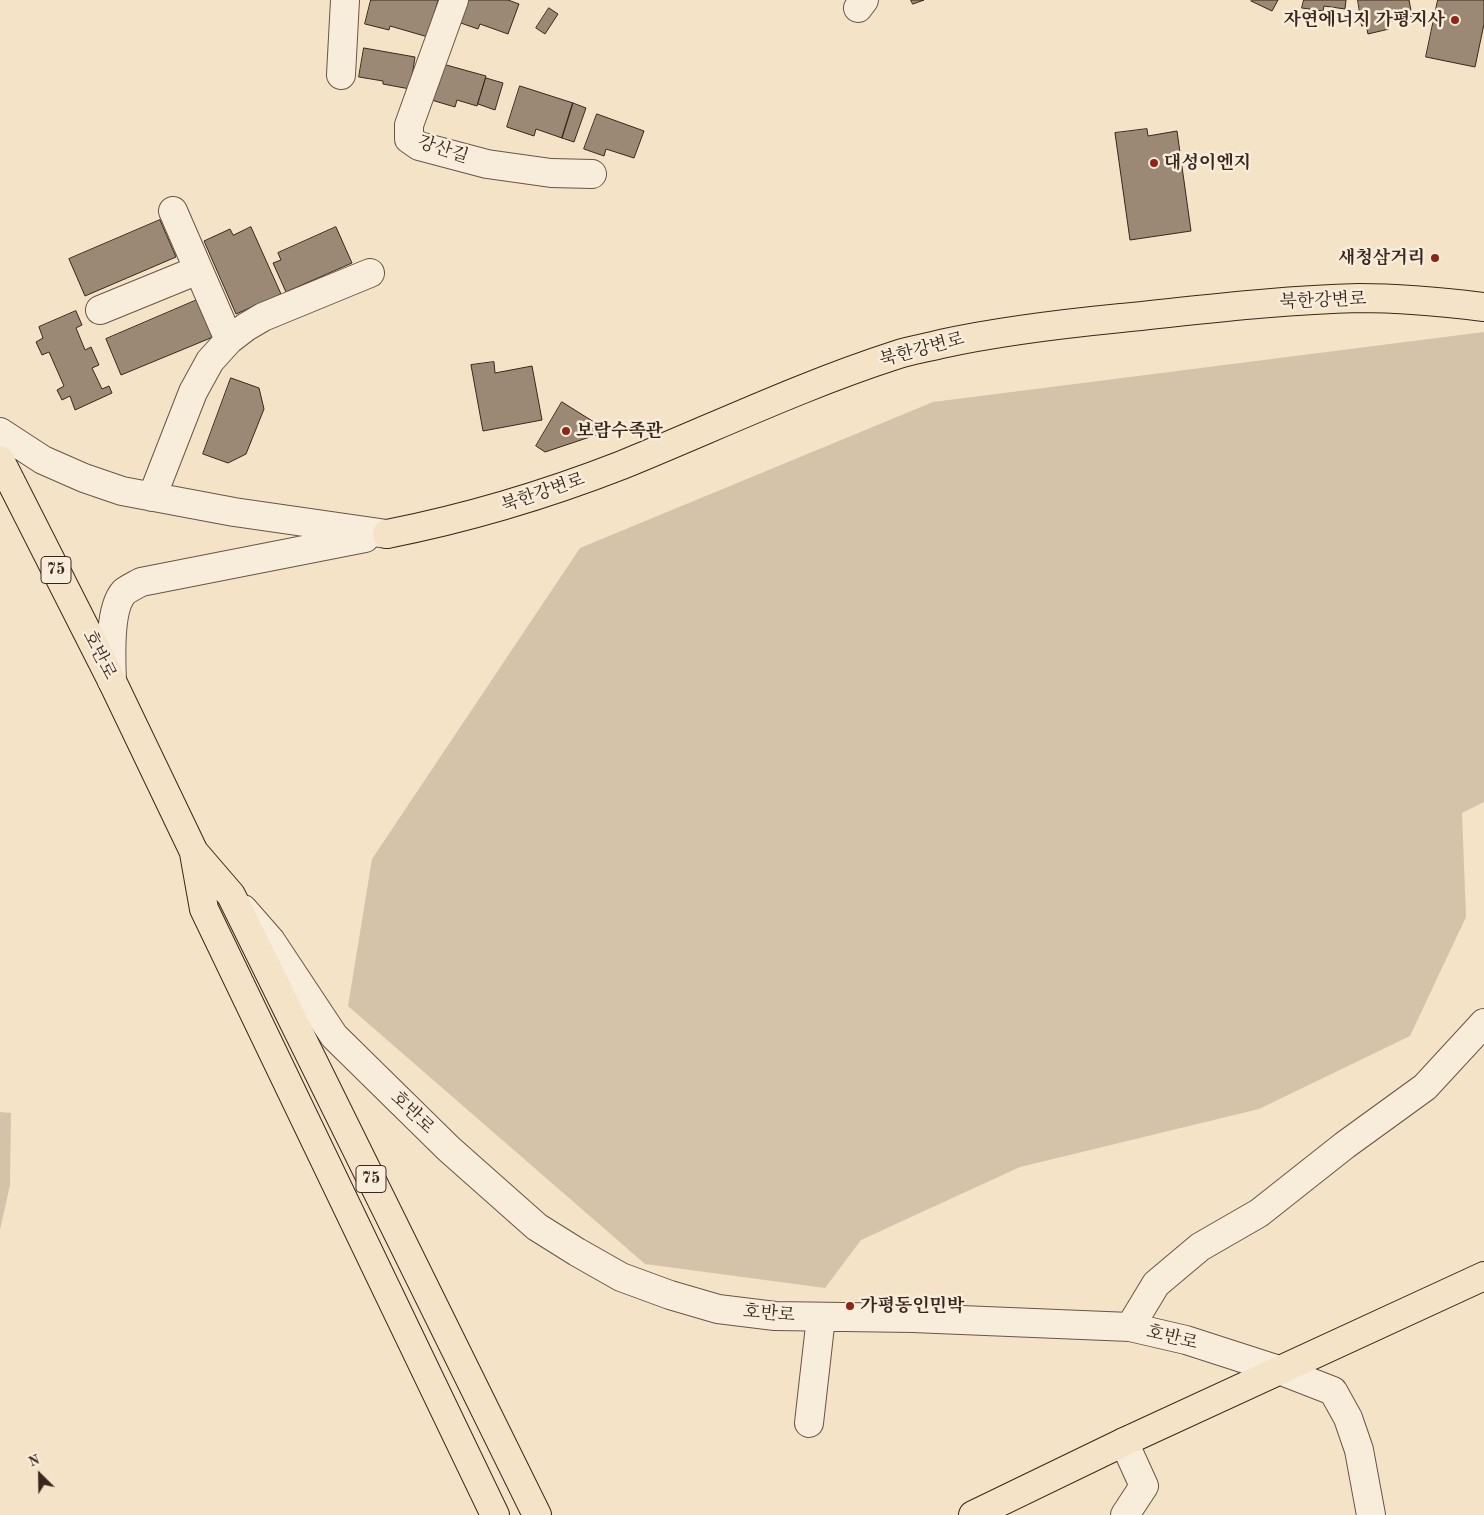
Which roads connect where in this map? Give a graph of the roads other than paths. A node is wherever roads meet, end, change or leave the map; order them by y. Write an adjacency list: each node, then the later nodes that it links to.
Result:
1 (345, 0): 3 (street)
2 (454, 0): 4 (street, 강산길)
3 (341, 75)
4 (592, 174)
5 (173, 211): 6 (street)
6 (198, 270): 9 (street); 10 (street)
7 (370, 273): 10 (street)
8 (1484, 307): 14 (main road, 북한강변로)
9 (100, 310)
10 (229, 340): 13 (street)
11 (0, 432): 13 (street)
12 (0, 460): 15 (main road, 호반로 / 75)
13 (152, 497): 14 (street)
14 (387, 534): 15 (street)
15 (112, 681): 16 (main road, 호반로 / 75)
16 (194, 852): 17 (main road, 호반로 / 75); 25 (main road, 호반로 / 75)
17 (231, 895): 20 (street, 호반로); 26 (main road, 호반로 / 75)
18 (1484, 1023): 21 (street)
19 (1484, 1276): 22 (main road)
20 (821, 1317): 21 (street, 호반로); 23 (street)
21 (1130, 1328): 22 (street, 호반로)
22 (1279, 1370): 24 (main road); 29 (street, 호반로)
23 (809, 1422)
24 (1124, 1442): 27 (main road); 28 (street)
25 (495, 1515)
26 (537, 1515)
27 (972, 1515)
28 (1125, 1515)
29 (1371, 1515)

